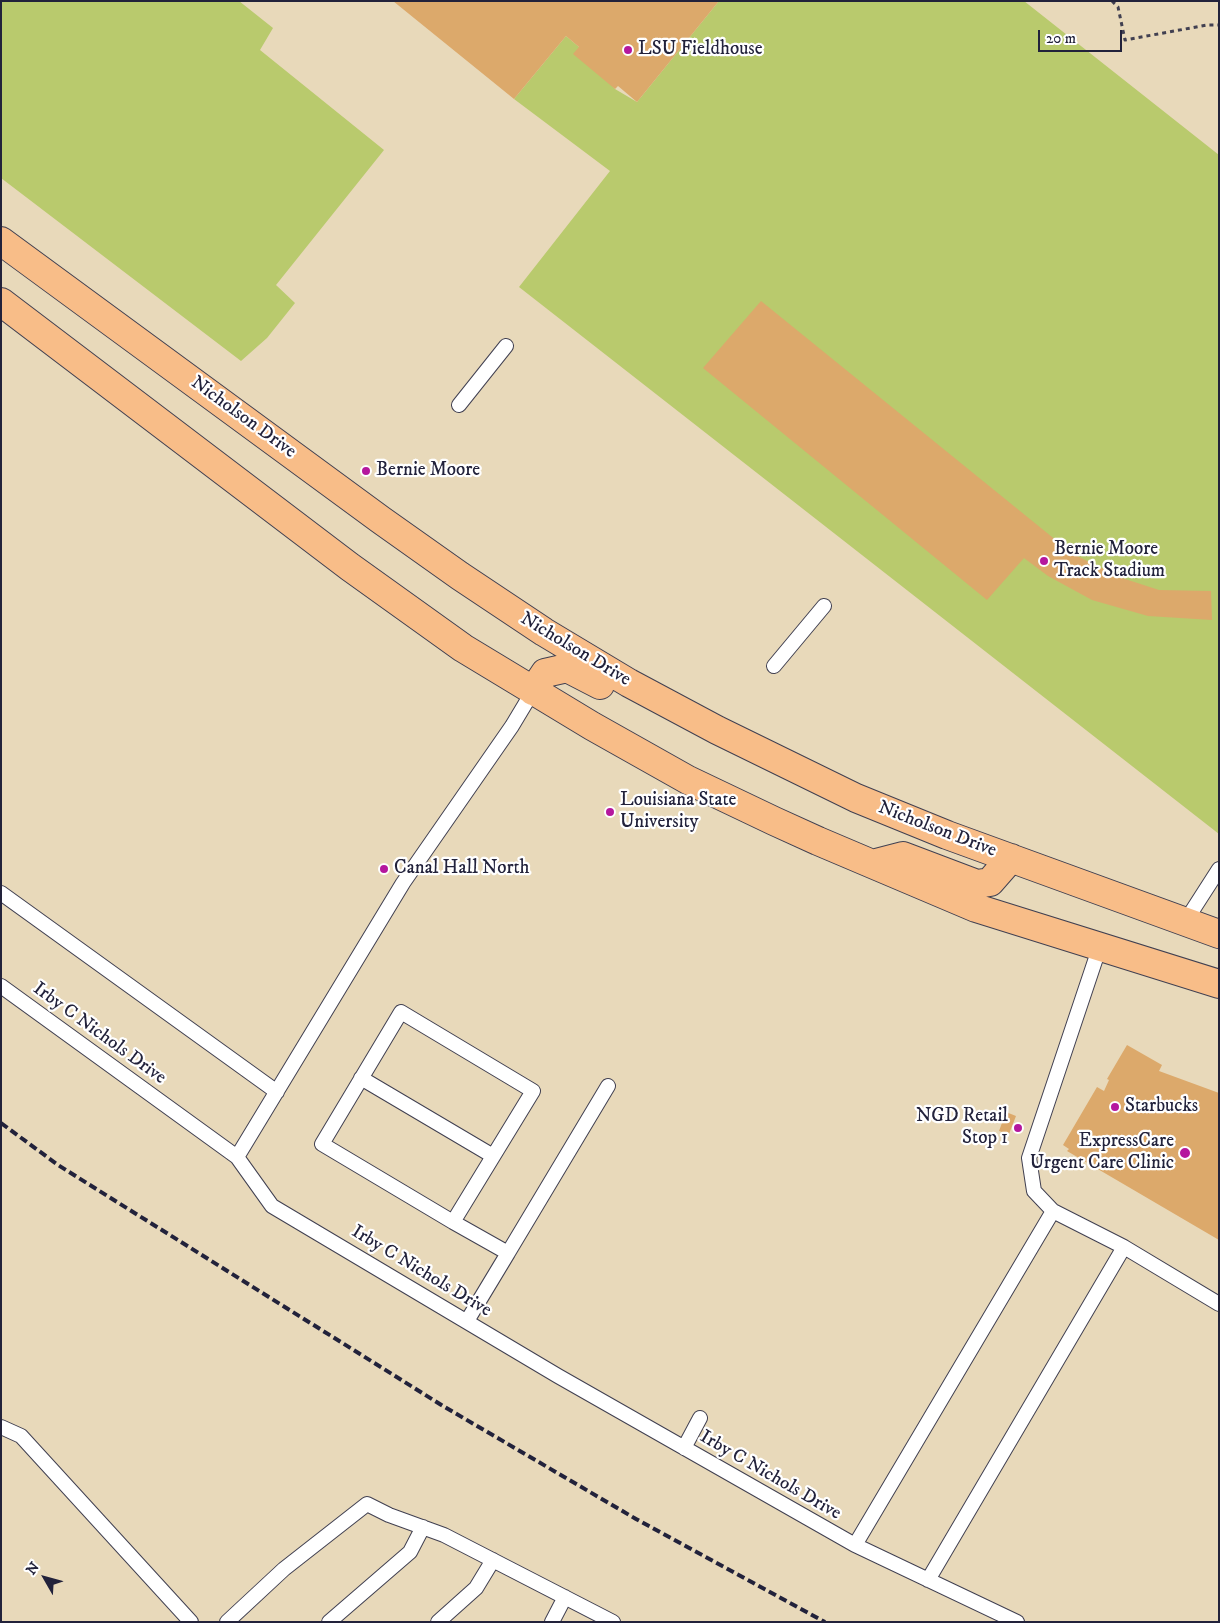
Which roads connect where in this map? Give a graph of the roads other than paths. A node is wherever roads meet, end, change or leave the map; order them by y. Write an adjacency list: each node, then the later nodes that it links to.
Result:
1 (1, 241): 8 (main road, Nicholson Drive)
2 (1, 302): 7 (main road)
3 (506, 346): 4 (lane)
4 (458, 405)
5 (824, 606): 6 (lane)
6 (774, 666)
7 (533, 691): 8 (main road); 10 (main road); 20 (lane)
8 (717, 730): 9 (main road, Nicholson Drive)
9 (1012, 851): 10 (main road); 13 (main road, Nicholson Drive)
10 (872, 864): 15 (main road)
11 (1219, 869): 13 (lane)
12 (1, 893): 20 (lane)
13 (1186, 922): 14 (main road, Nicholson Drive)
14 (1219, 934)
15 (1100, 946): 16 (main road); 23 (lane)
16 (1219, 984)
17 (1, 986): 22 (lane, Irby C Nichols Drive)
18 (361, 1078): 21 (lane); 21 (lane); 24 (lane)
19 (608, 1086): 26 (lane)
20 (277, 1092): 22 (lane)
21 (494, 1156): 24 (lane)
22 (237, 1157): 28 (lane, Irby C Nichols Drive)
23 (1053, 1212): 25 (lane); 33 (lane)
24 (454, 1222): 26 (lane)
25 (1124, 1246): 27 (lane); 35 (lane)
26 (508, 1253): 28 (lane)
27 (1219, 1304)
28 (467, 1321): 31 (lane, Irby C Nichols Drive)
29 (700, 1418): 31 (lane)
30 (1, 1427): 37 (lane)
31 (684, 1448): 33 (lane, Irby C Nichols Drive)
32 (422, 1527): 34 (lane); 38 (lane); 39 (lane)
33 (854, 1545): 35 (lane, Irby C Nichols Drive)
34 (493, 1560): 36 (lane); 40 (lane)
35 (928, 1580): 43 (lane, Irby C Nichols Drive)
36 (565, 1597): 41 (lane); 42 (lane)
37 (191, 1622)
38 (227, 1622)
39 (329, 1622)
40 (438, 1622)
41 (552, 1622)
42 (613, 1622)
43 (1017, 1622)

